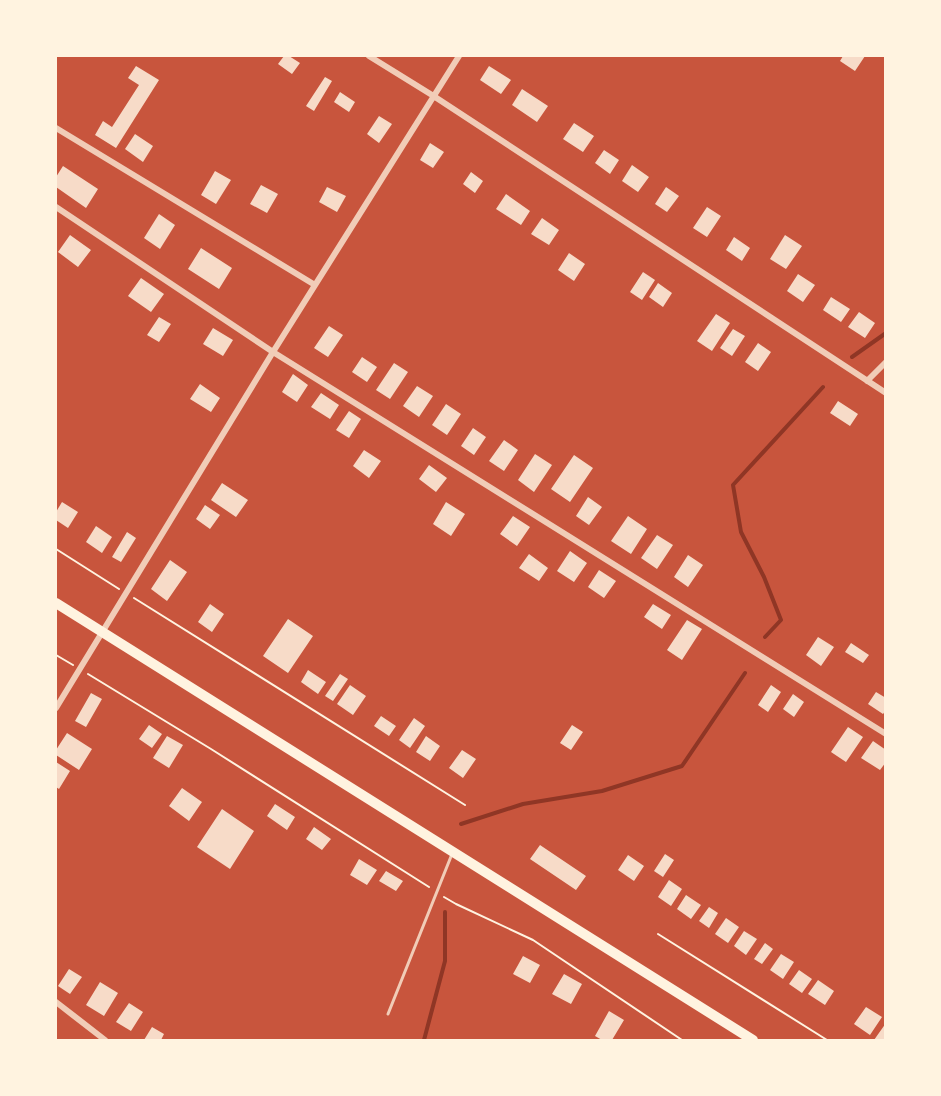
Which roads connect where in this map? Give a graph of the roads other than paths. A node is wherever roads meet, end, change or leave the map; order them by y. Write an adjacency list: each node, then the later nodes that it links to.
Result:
1 (369, 56): 3 (street)
2 (459, 56): 3 (street)
3 (432, 95): 6 (street); 9 (street)
4 (56, 128): 6 (street)
5 (56, 207): 7 (street)
6 (315, 285): 7 (street)
7 (273, 352): 12 (street); 14 (street)
8 (885, 362): 9 (street)
9 (867, 381): 10 (street)
10 (885, 393)
11 (56, 603): 12 (main road)
12 (101, 632): 13 (street); 15 (main road)
13 (56, 708)
14 (885, 734)
15 (453, 852): 17 (lane); 19 (main road)
16 (56, 1002): 18 (street)
17 (388, 1014)
18 (105, 1041)
19 (753, 1041)

